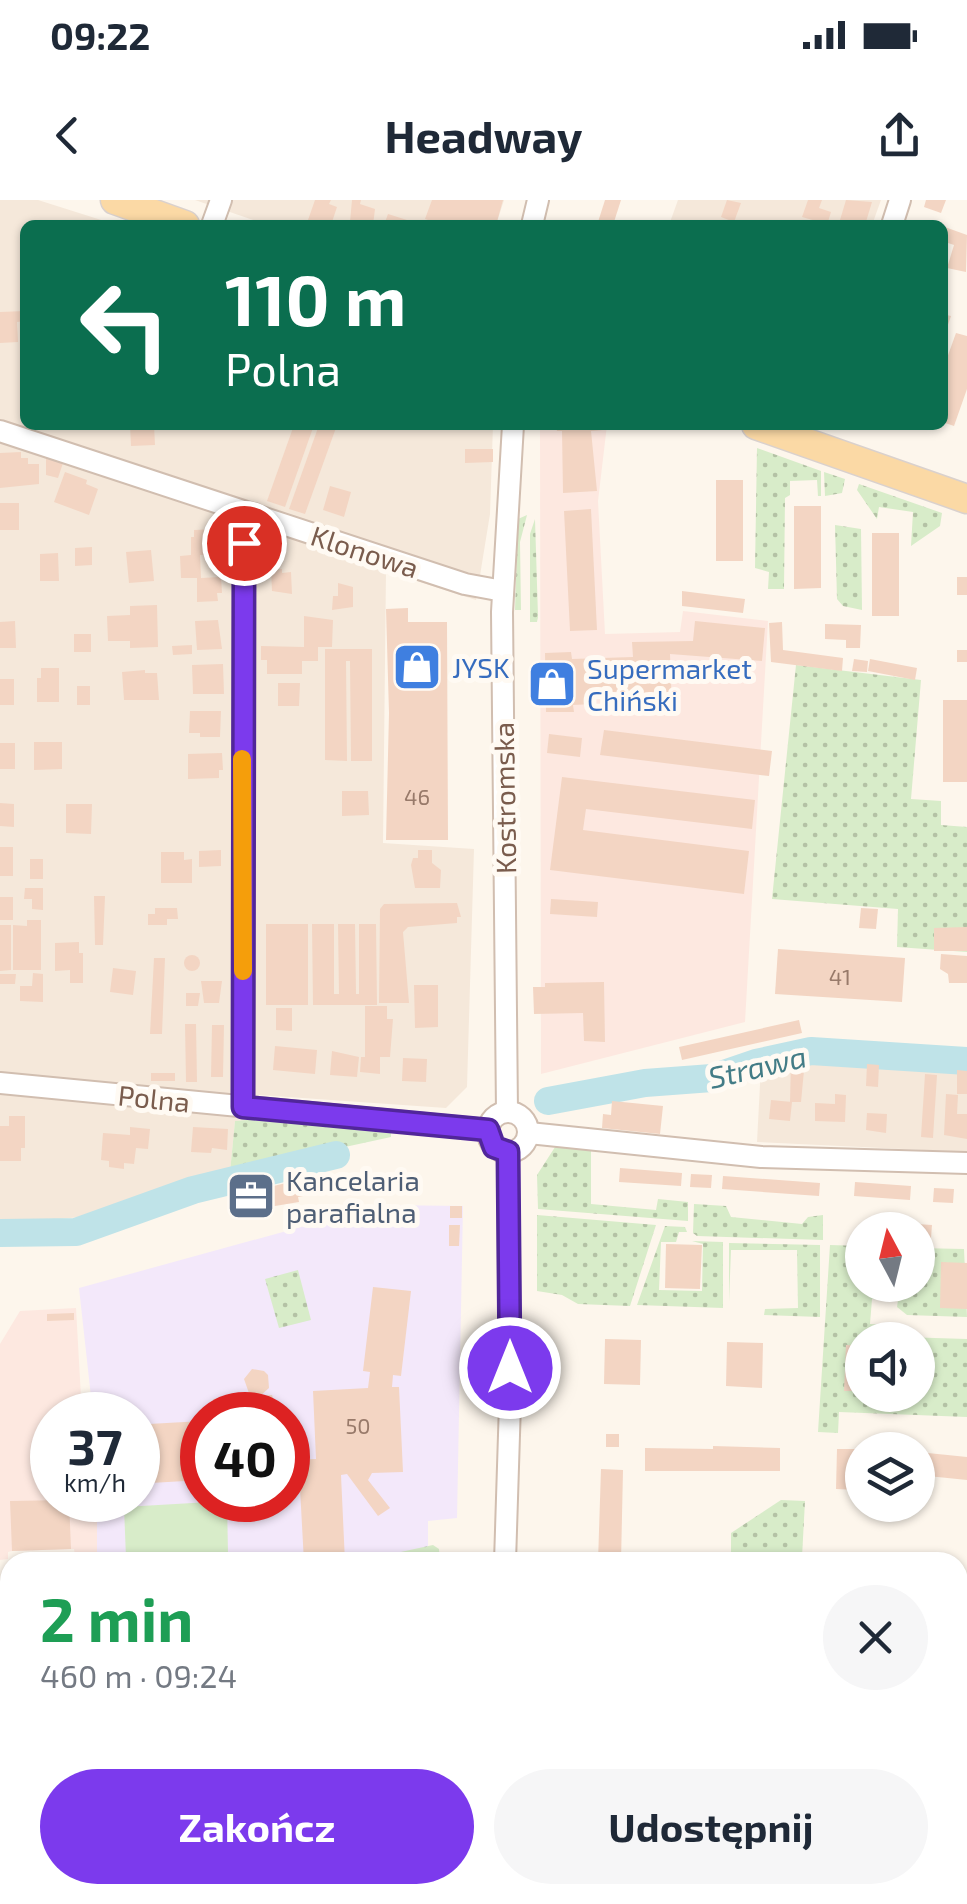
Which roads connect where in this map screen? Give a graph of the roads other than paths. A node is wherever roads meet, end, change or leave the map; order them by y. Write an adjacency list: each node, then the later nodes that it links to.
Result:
1 (115, 200): 2 (main road)
2 (172, 220)
3 (513, 430): 9 (street, Kostromska)
4 (785, 430): 6 (main road)
5 (0, 431): 8 (street, Klonowa)
6 (819, 436): 7 (main road)
7 (967, 499)
8 (254, 514): 9 (street, Klonowa); 11 (street)
9 (502, 592): 12 (street, Kostromska)
10 (0, 1083): 11 (street, Polna)
11 (243, 1107): 13 (street, Polna)
12 (507, 1112): 13 (street); 14 (street)
13 (488, 1130): 15 (street)
14 (528, 1133): 15 (street); 16 (street)
15 (508, 1152): 17 (street)
16 (967, 1163)
17 (505, 1552)

